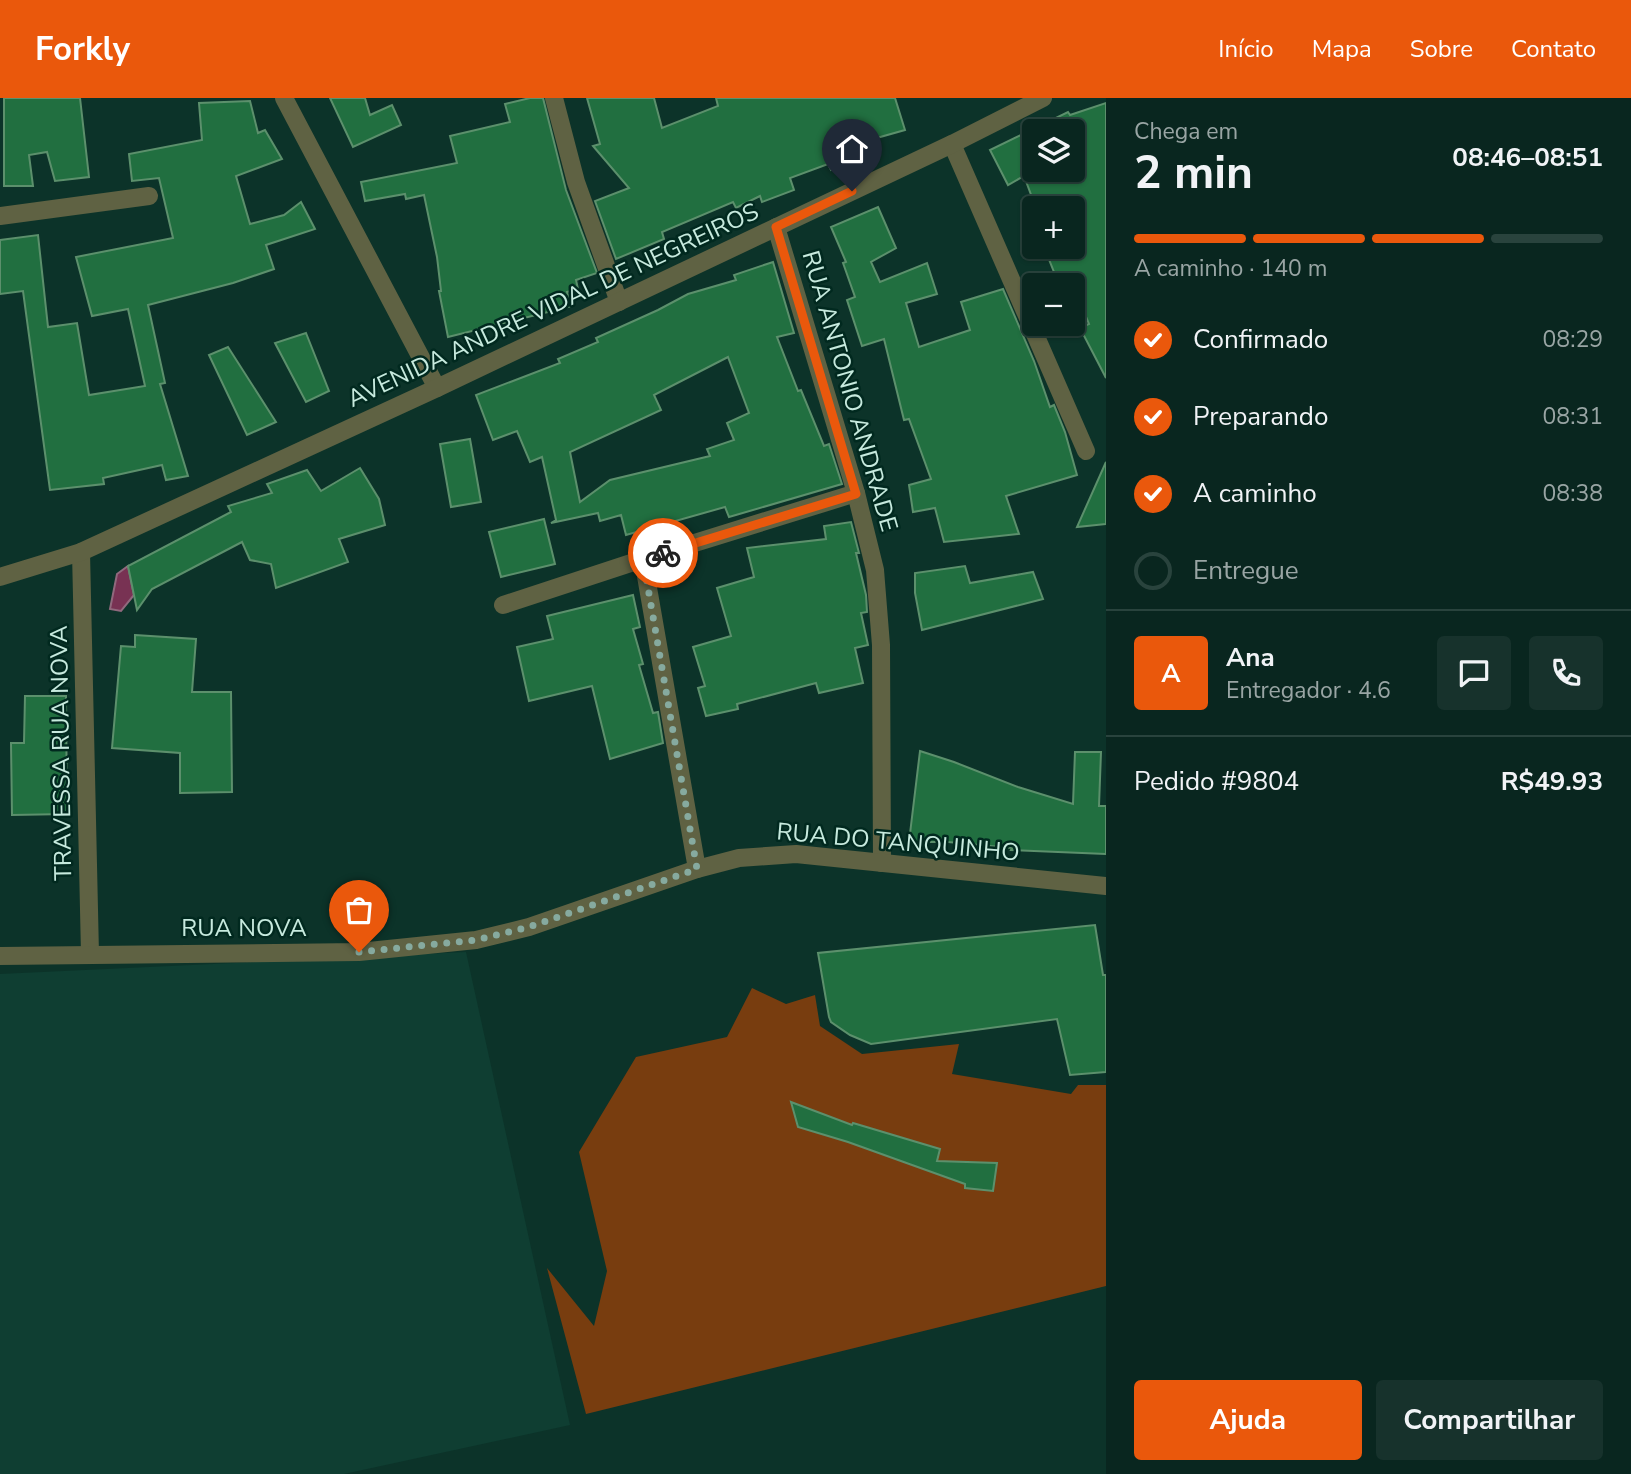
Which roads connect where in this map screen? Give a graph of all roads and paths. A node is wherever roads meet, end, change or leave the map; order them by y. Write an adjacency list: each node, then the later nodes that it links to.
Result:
1 (284, 98): 9 (street)
2 (554, 98): 8 (street)
3 (1043, 98): 4 (street, AVENIDA ANDRE VIDAL DE NEGREIROS)
4 (952, 144): 7 (street, AVENIDA ANDRE VIDAL DE NEGREIROS); 10 (street)
5 (149, 196): 6 (street)
6 (0, 216)
7 (776, 227): 8 (street, AVENIDA ANDRE VIDAL DE NEGREIROS); 11 (street, RUA ANTONIO ANDRADE)
8 (619, 302): 9 (street, AVENIDA ANDRE VIDAL DE NEGREIROS)
9 (437, 388): 12 (street, AVENIDA ANDRE VIDAL DE NEGREIROS)
10 (1086, 451)
11 (856, 494): 13 (street); 16 (street, RUA ANTONIO ANDRADE)
12 (80, 552): 14 (street, AVENIDA ANDRE VIDAL DE NEGREIROS); 20 (street, TRAVESSA RUA NOVA)
13 (643, 559): 15 (street); 17 (street)
14 (0, 577)
15 (503, 605)
16 (882, 863): 17 (street, RUA DO TANQUINHO); 18 (street, RUA DO TANQUINHO)
17 (697, 869): 19 (street, RUA DO TANQUINHO)
18 (1106, 886)
19 (529, 927): 20 (street, RUA NOVA)
20 (90, 954): 21 (street, RUA NOVA)
21 (0, 956)

